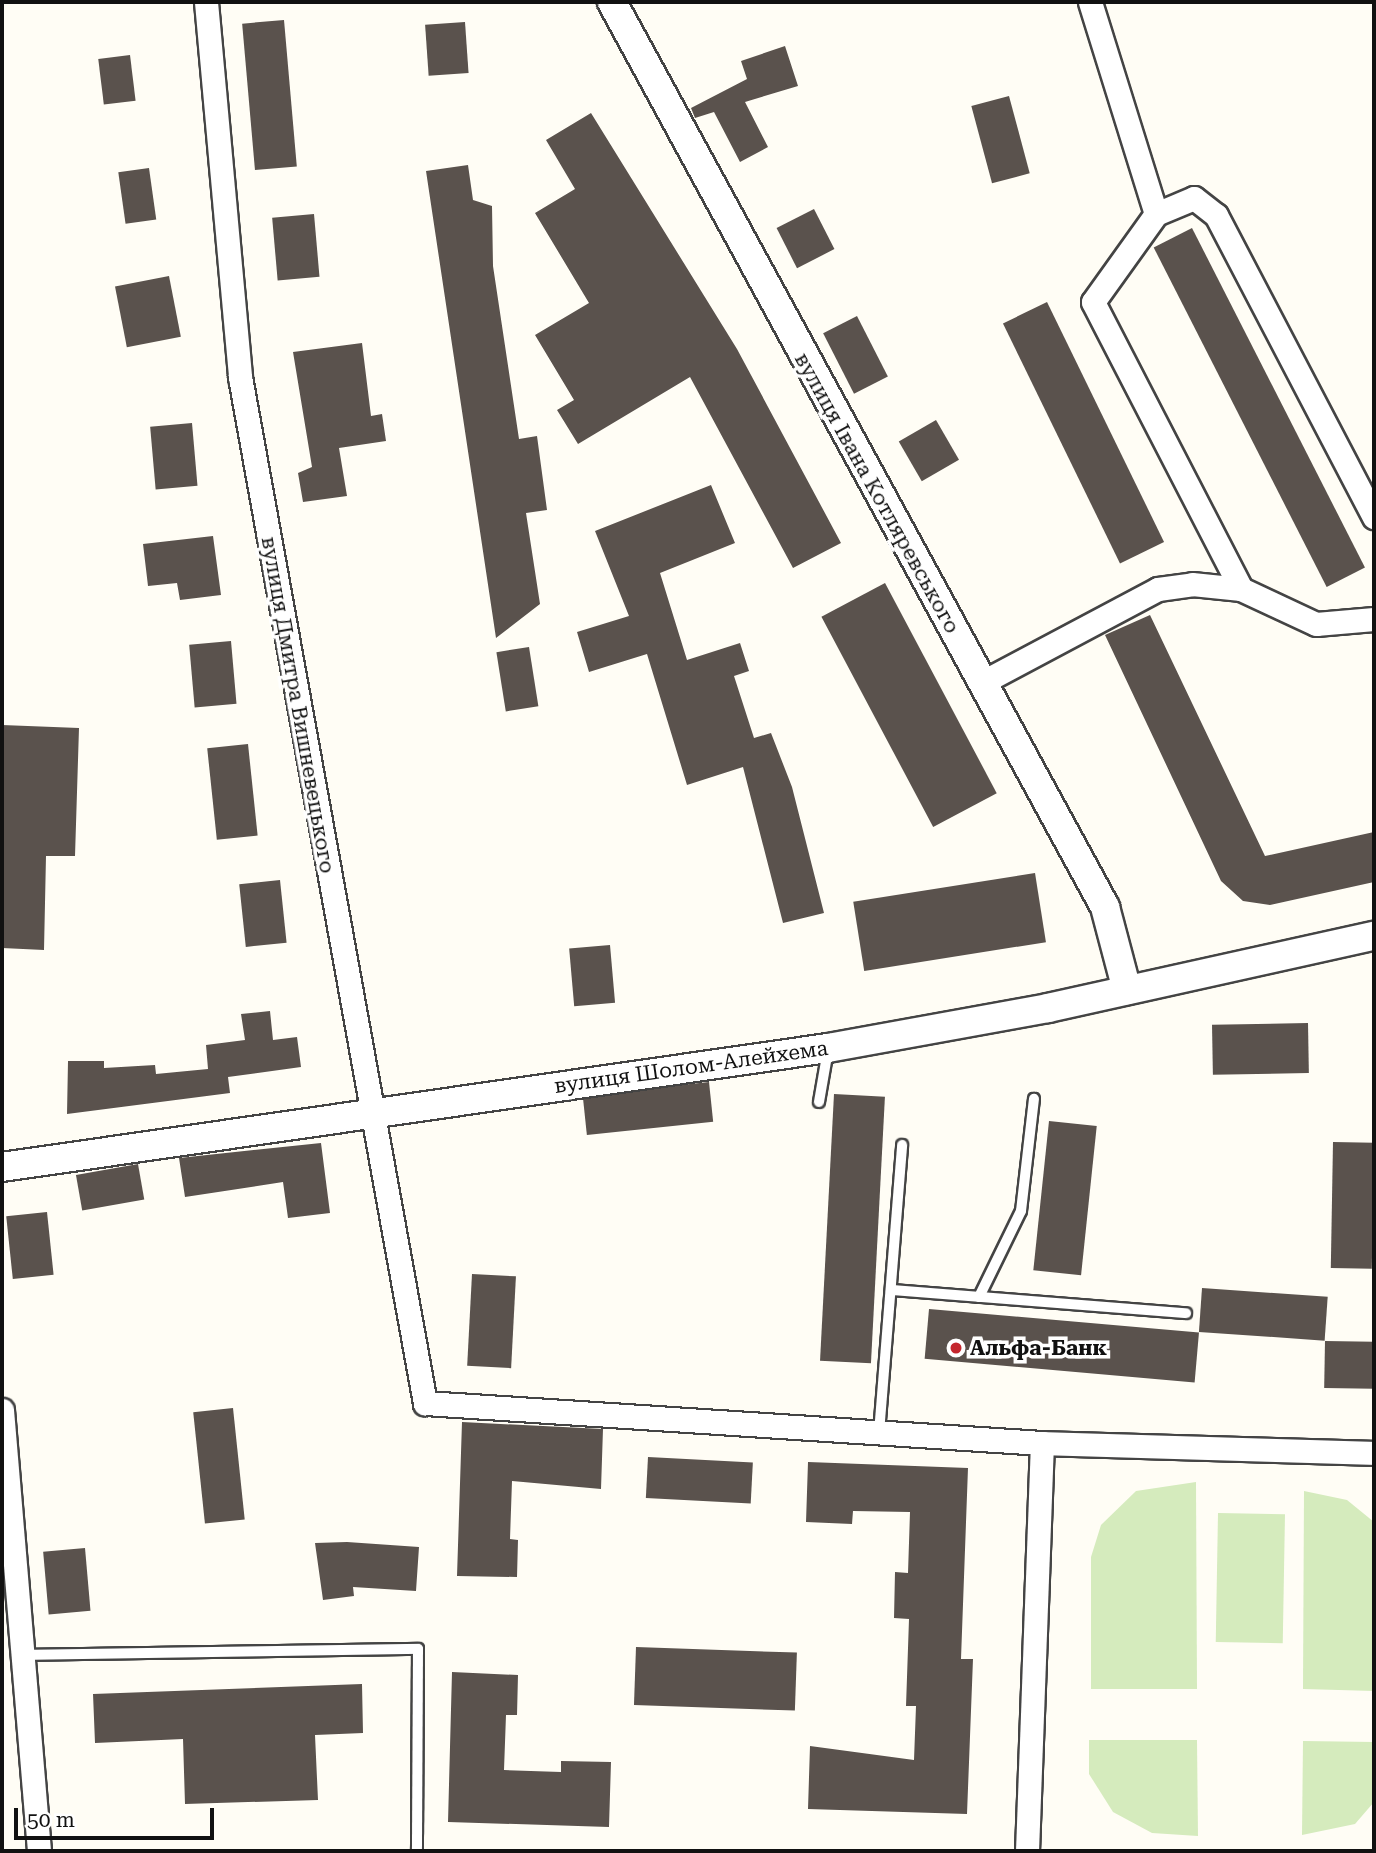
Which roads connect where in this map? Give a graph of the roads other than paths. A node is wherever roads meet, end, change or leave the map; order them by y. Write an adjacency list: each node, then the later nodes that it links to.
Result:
1 (206, 2): 14 (street, вулиця Дмитра Вишневецького)
2 (612, 2): 8 (street, вулиця Івана Котляревського)
3 (1090, 2): 4 (street)
4 (1156, 214): 5 (street); 6 (street)
5 (1374, 517)
6 (1241, 589): 7 (street); 8 (street)
7 (1374, 619)
8 (981, 682): 10 (street, вулиця Івана Котляревського)
9 (1374, 936): 10 (street, вулиця Шолом-Алейхема)
10 (1127, 990): 11 (street, вулиця Шолом-Алейхема)
11 (828, 1048): 13 (lane); 14 (street, вулиця Шолом-Алейхема)
12 (1034, 1099): 18 (lane)
13 (819, 1102)
14 (370, 1112): 16 (street, вулиця Шолом-Алейхема); 21 (street, вулиця Дмитра Вишневецького)
15 (902, 1145): 17 (lane)
16 (2, 1167)
17 (891, 1290): 18 (lane); 21 (lane)
18 (979, 1297): 19 (lane)
19 (1186, 1313)
20 (2, 1410): 24 (street)
21 (879, 1433): 22 (street)
22 (1042, 1443): 23 (street); 27 (street)
23 (1374, 1453)
24 (23, 1655): 25 (street); 26 (lane)
25 (39, 1851)
26 (416, 1851)
27 (1027, 1851)

